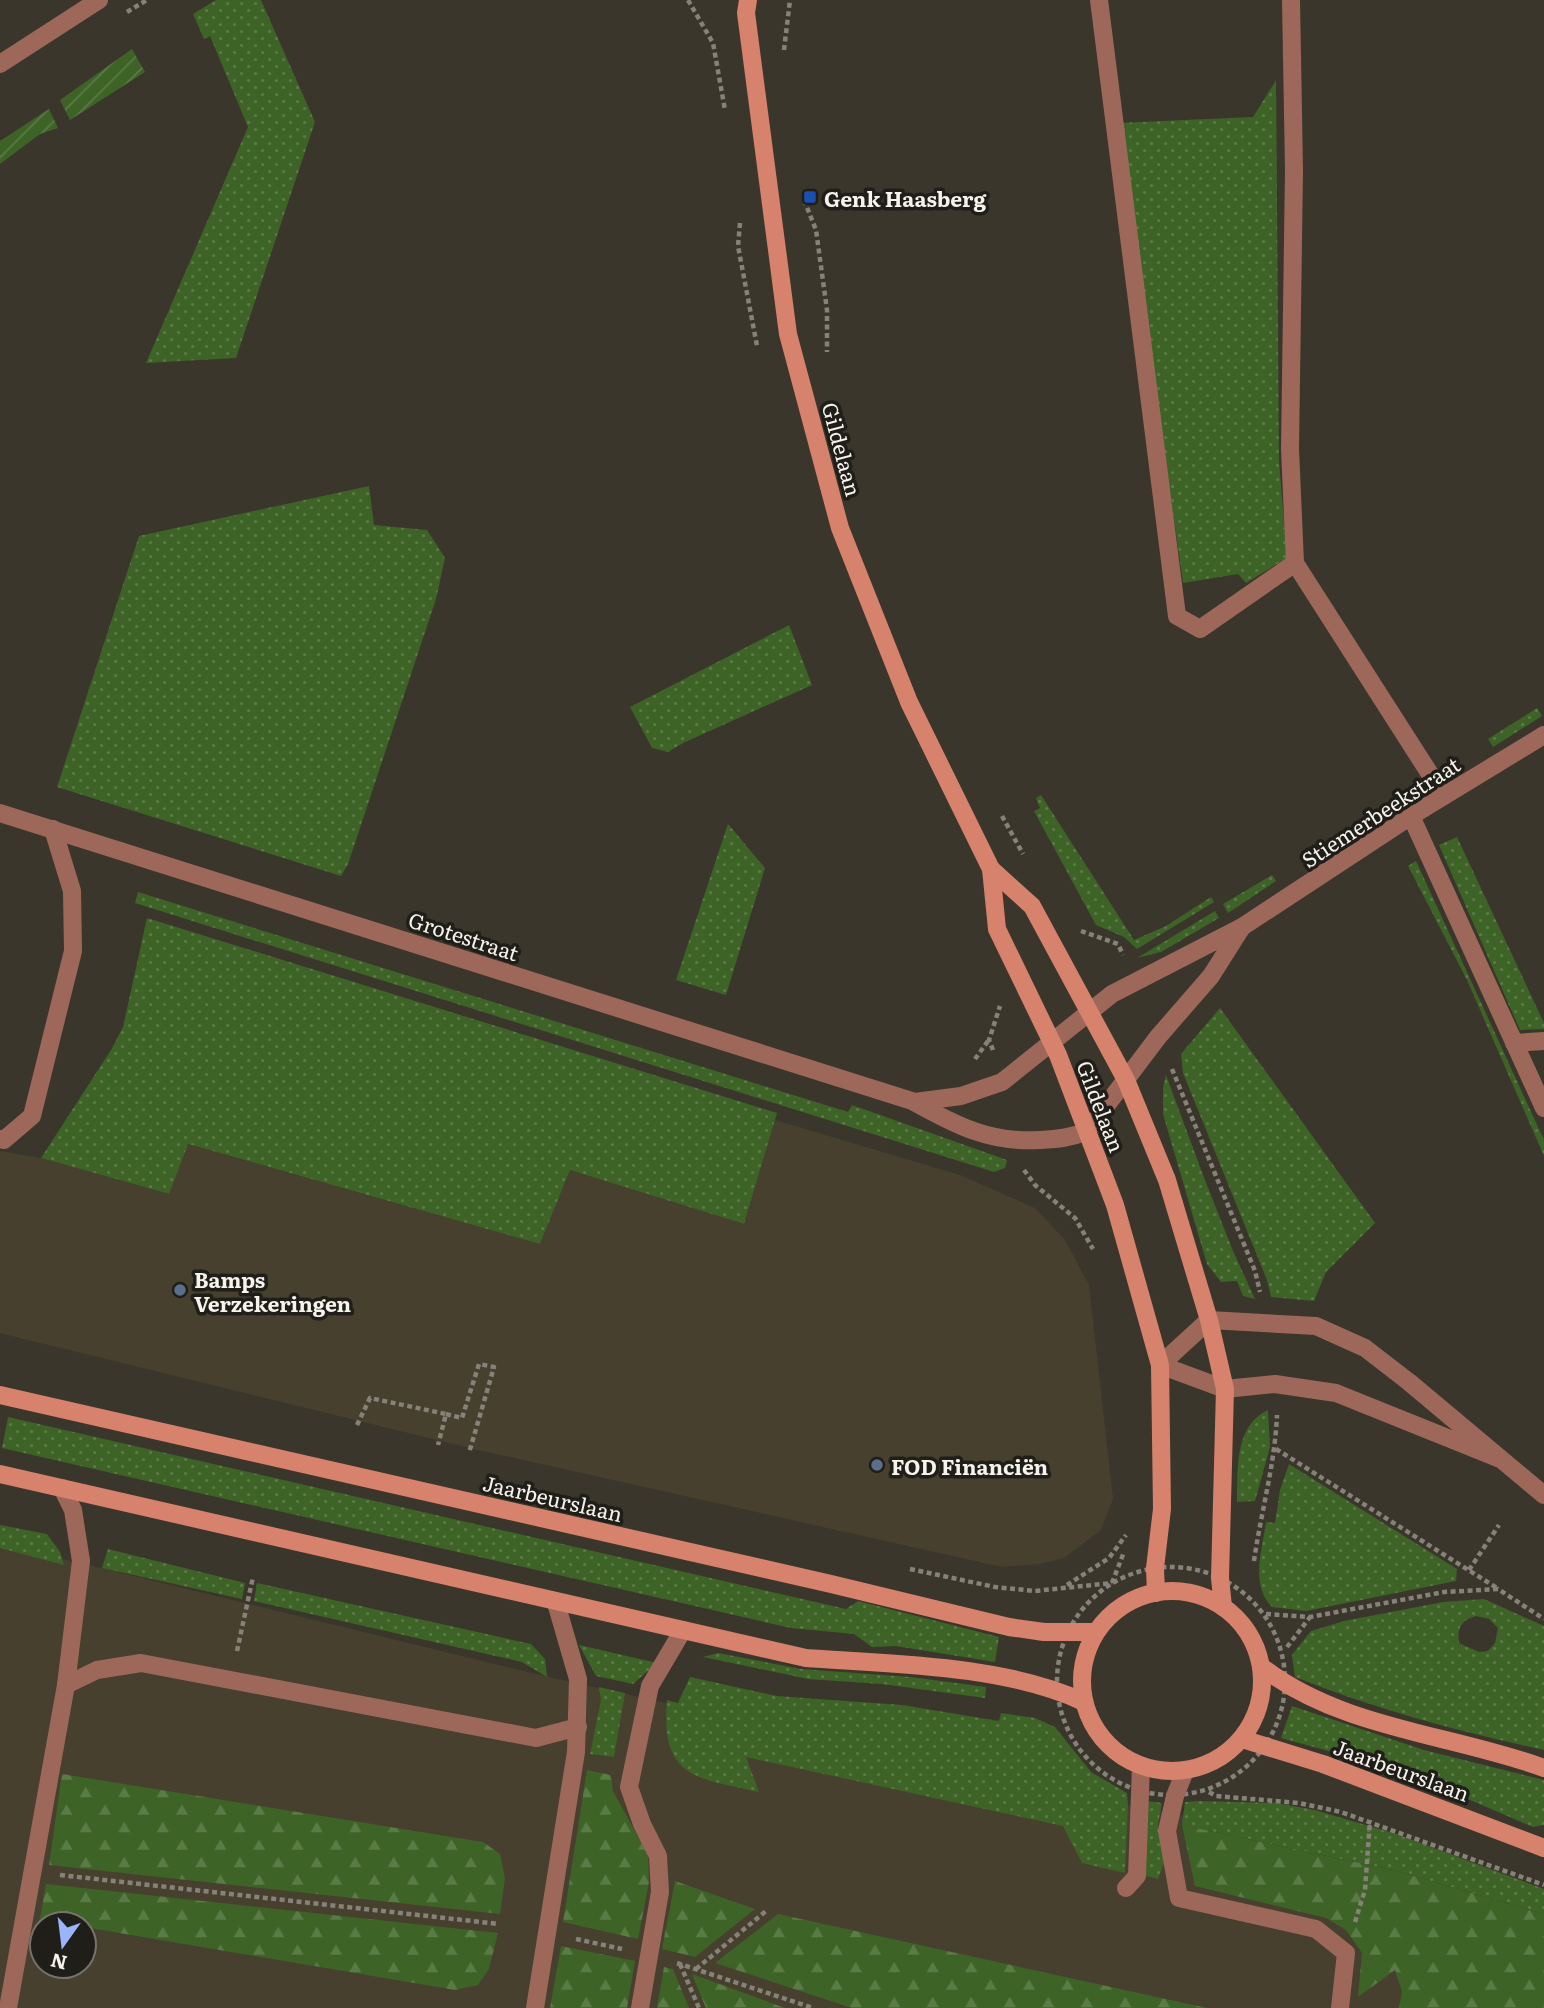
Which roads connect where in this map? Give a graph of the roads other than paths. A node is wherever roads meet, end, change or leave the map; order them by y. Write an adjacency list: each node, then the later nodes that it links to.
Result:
1 (99, 0): 5 (street)
2 (1099, 0): 6 (street)
3 (1291, 0): 6 (street)
4 (745, 4): 12 (main road, Gildelaan)
5 (0, 64)
6 (1295, 563): 8 (street)
7 (1544, 735): 8 (street, Stiemerbeekstraat)
8 (1444, 796): 10 (street, Stiemerbeekstraat)
9 (0, 813): 11 (street, Grotestraat)
10 (1411, 816): 13 (street, Stiemerbeekstraat); 17 (street)
11 (53, 829): 19 (street, Grotestraat); 22 (street)
12 (991, 869): 14 (main road, Gildelaan); 16 (main road, Gildelaan)
13 (1242, 927): 14 (street, Stiemerbeekstraat); 18 (street, Stiemerbeekstraat)
14 (1090, 1011): 16 (street, Grotestraat); 18 (main road, Gildelaan)
15 (1544, 1041): 17 (street)
16 (1052, 1042): 19 (street, Grotestraat); 21 (main road, Gildelaan)
17 (1514, 1043): 20 (street)
18 (1126, 1080): 21 (street); 23 (main road, Gildelaan)
19 (915, 1102): 21 (street, Grotestraat)
20 (1544, 1108)
21 (1087, 1131): 24 (main road, Gildelaan)
22 (0, 1139)
23 (1209, 1320): 24 (street); 25 (main road, Gildelaan); 27 (street)
24 (1160, 1365): 25 (street); 31 (main road, Gildelaan)
25 (1225, 1389): 27 (street); 33 (main road, Gildelaan)
26 (0, 1395): 35 (main road, Jaarbeurslaan)
27 (1500, 1459): 30 (street)
28 (0, 1474): 29 (main road)
29 (62, 1488): 32 (main road); 37 (street)
30 (1544, 1495)
31 (1157, 1593): 33 (main road, Jaarbeurslaan); 35 (main road, Jaarbeurslaan)
32 (556, 1602): 34 (main road); 39 (street)
33 (1223, 1607): 36 (main road, Jaarbeurslaan)
34 (683, 1630): 38 (main road); 48 (street)
35 (1096, 1632): 38 (main road, Jaarbeurslaan)
36 (1262, 1667): 40 (main road, Jaarbeurslaan); 42 (main road, Jaarbeurslaan)
37 (66, 1685): 39 (street); 46 (street)
38 (1084, 1702): 41 (main road, Jaarbeurslaan)
39 (578, 1727): 47 (street)
40 (1242, 1739): 43 (main road, Jaarbeurslaan); 44 (main road, Jaarbeurslaan)
41 (1141, 1766): 43 (main road, Jaarbeurslaan); 45 (street)
42 (1544, 1768)
43 (1185, 1771): 49 (street)
44 (1544, 1848)
45 (1126, 1888)
46 (8, 2008)
47 (535, 2008)
48 (640, 2008)
49 (1340, 2008)

